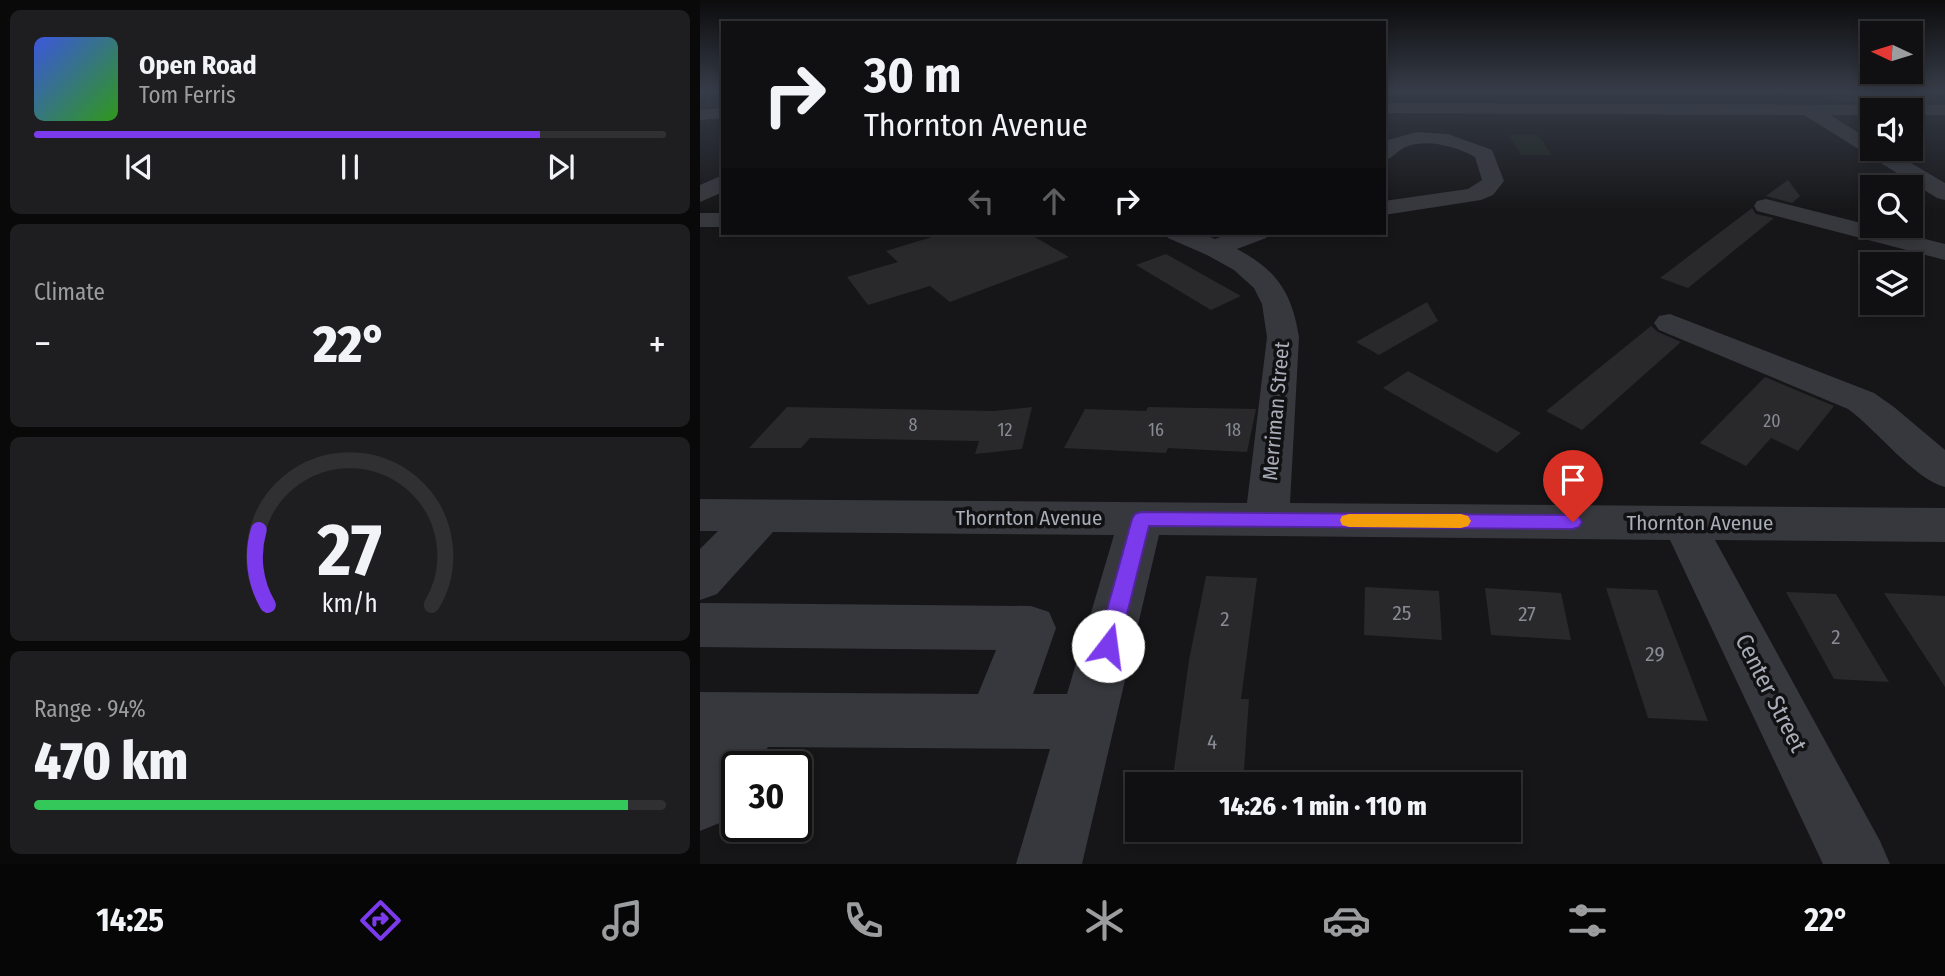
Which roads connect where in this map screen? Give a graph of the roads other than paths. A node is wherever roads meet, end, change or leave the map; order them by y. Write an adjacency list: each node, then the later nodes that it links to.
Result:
1 (1842, 130): 2 (street)
2 (1860, 141)
3 (1390, 151): 9 (street)
4 (1893, 161): 7 (street)
5 (721, 182): 8 (street)
6 (1415, 185): 9 (street)
7 (1945, 193)
8 (700, 195)
9 (1434, 201): 11 (street)
10 (1766, 206): 17 (street)
11 (1386, 208)
12 (700, 220): 13 (street)
13 (721, 220)
14 (1183, 235): 16 (street, Merriman Street)
15 (1251, 235): 16 (street)
16 (1216, 247): 23 (street, Merriman Street)
17 (1945, 252)
18 (1670, 323): 19 (street)
19 (1945, 473)
20 (700, 515): 21 (street, Thornton Avenue)
21 (761, 516): 22 (street, Thornton Avenue); 26 (street)
22 (1141, 519): 23 (street, Thornton Avenue); 30 (street)
23 (1267, 520): 24 (street, Thornton Avenue)
24 (1684, 523): 25 (street, Thornton Avenue); 33 (street, Center Street)
25 (1945, 525)
26 (700, 580)
27 (700, 625): 29 (street)
28 (727, 719): 29 (street); 31 (street)
29 (995, 722): 30 (street)
30 (1088, 722): 32 (street)
31 (700, 800)
32 (1049, 864)
33 (1857, 864)

